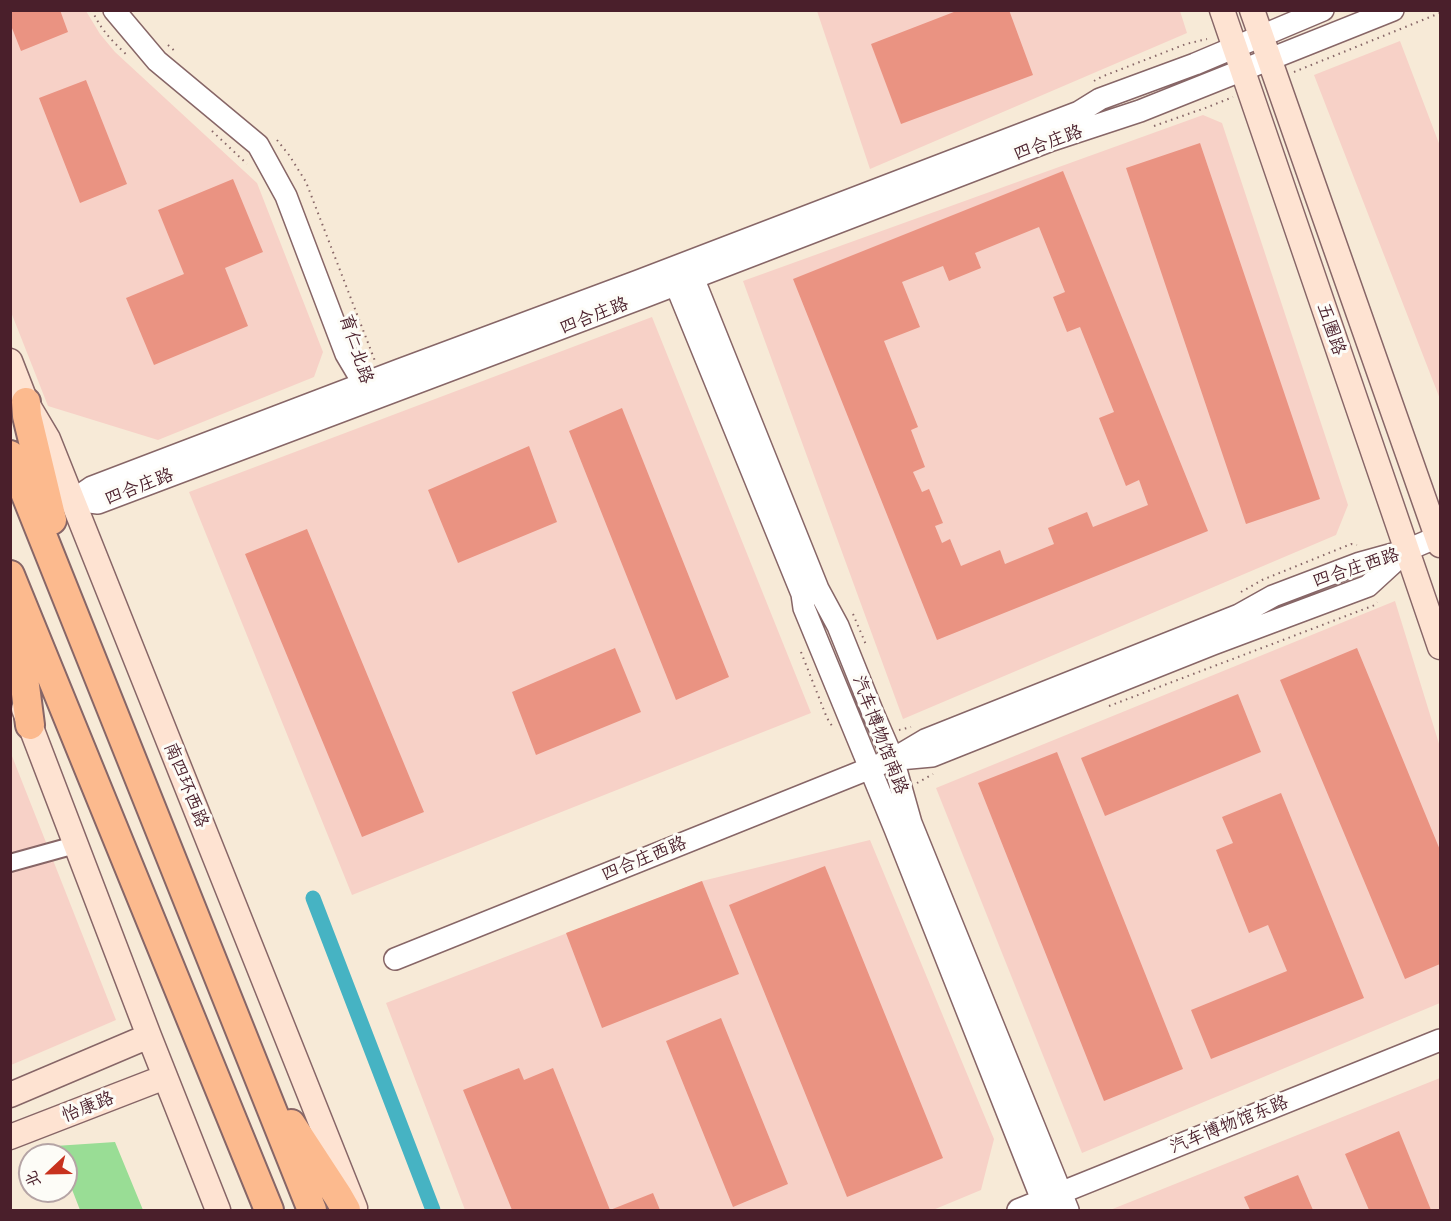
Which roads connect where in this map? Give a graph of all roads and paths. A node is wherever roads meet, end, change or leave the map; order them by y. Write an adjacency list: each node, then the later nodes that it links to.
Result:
1 (93, 10): 10 (path)
2 (114, 10): 17 (street, 育仁北路)
3 (125, 10): 17 (street, 育仁北路)
4 (1222, 10): 9 (main road, 五圈路)
5 (1252, 10): 8 (main road, 五圈路)
6 (1323, 10): 8 (street, 四合庄路)
7 (1393, 10): 11 (street, 四合庄路)
8 (1261, 36): 9 (street, 四合庄路); 11 (main road, 五圈路)
9 (1235, 47): 12 (main road, 五圈路); 15 (street, 四合庄路)
10 (130, 57)
11 (1269, 61): 12 (street, 四合庄路); 21 (main road, 五圈路)
12 (1243, 71): 15 (street, 四合庄路); 22 (main road, 五圈路)
13 (208, 128): 14 (path)
14 (249, 166)
15 (681, 273): 17 (street, 四合庄路); 28 (street, 汽车博物馆南路); 29 (street, 汽车博物馆南路)
16 (10, 361): 18 (main road, 南四环西路)
17 (368, 388): 20 (street, 四合庄路)
18 (26, 402): 20 (main road, 南四环西路); 24 (highway)
19 (10, 455): 24 (highway)
20 (73, 500): 44 (main road, 南四环西路)
21 (1440, 540): 22 (street, 四合庄西路)
22 (1407, 550): 25 (main road, 五圈路); 28 (street, 四合庄西路)
23 (11, 576): 27 (highway); 41 (highway)
24 (81, 632): 35 (highway)
25 (1440, 646)
26 (10, 676): 27 (main road)
27 (30, 726): 30 (main road)
28 (893, 759): 29 (street, 四合庄西路); 39 (street, 汽车博物馆南路)
29 (870, 769): 32 (street, 四合庄西路); 39 (street, 汽车博物馆南路)
30 (75, 845): 31 (street); 33 (main road)
31 (10, 863)
32 (395, 959)
33 (148, 1036): 36 (main road); 37 (main road)
34 (1440, 1040): 39 (street, 汽车博物馆东路)
35 (258, 1074): 42 (highway); 43 (highway)
36 (165, 1077): 38 (main road, 怡康路); 40 (main road)
37 (10, 1095)
38 (10, 1137)
39 (1055, 1204): 45 (street, 汽车博物馆东路)
40 (218, 1210)
41 (269, 1210)
42 (312, 1210)
43 (346, 1210)
44 (356, 1210)
45 (1018, 1210)

